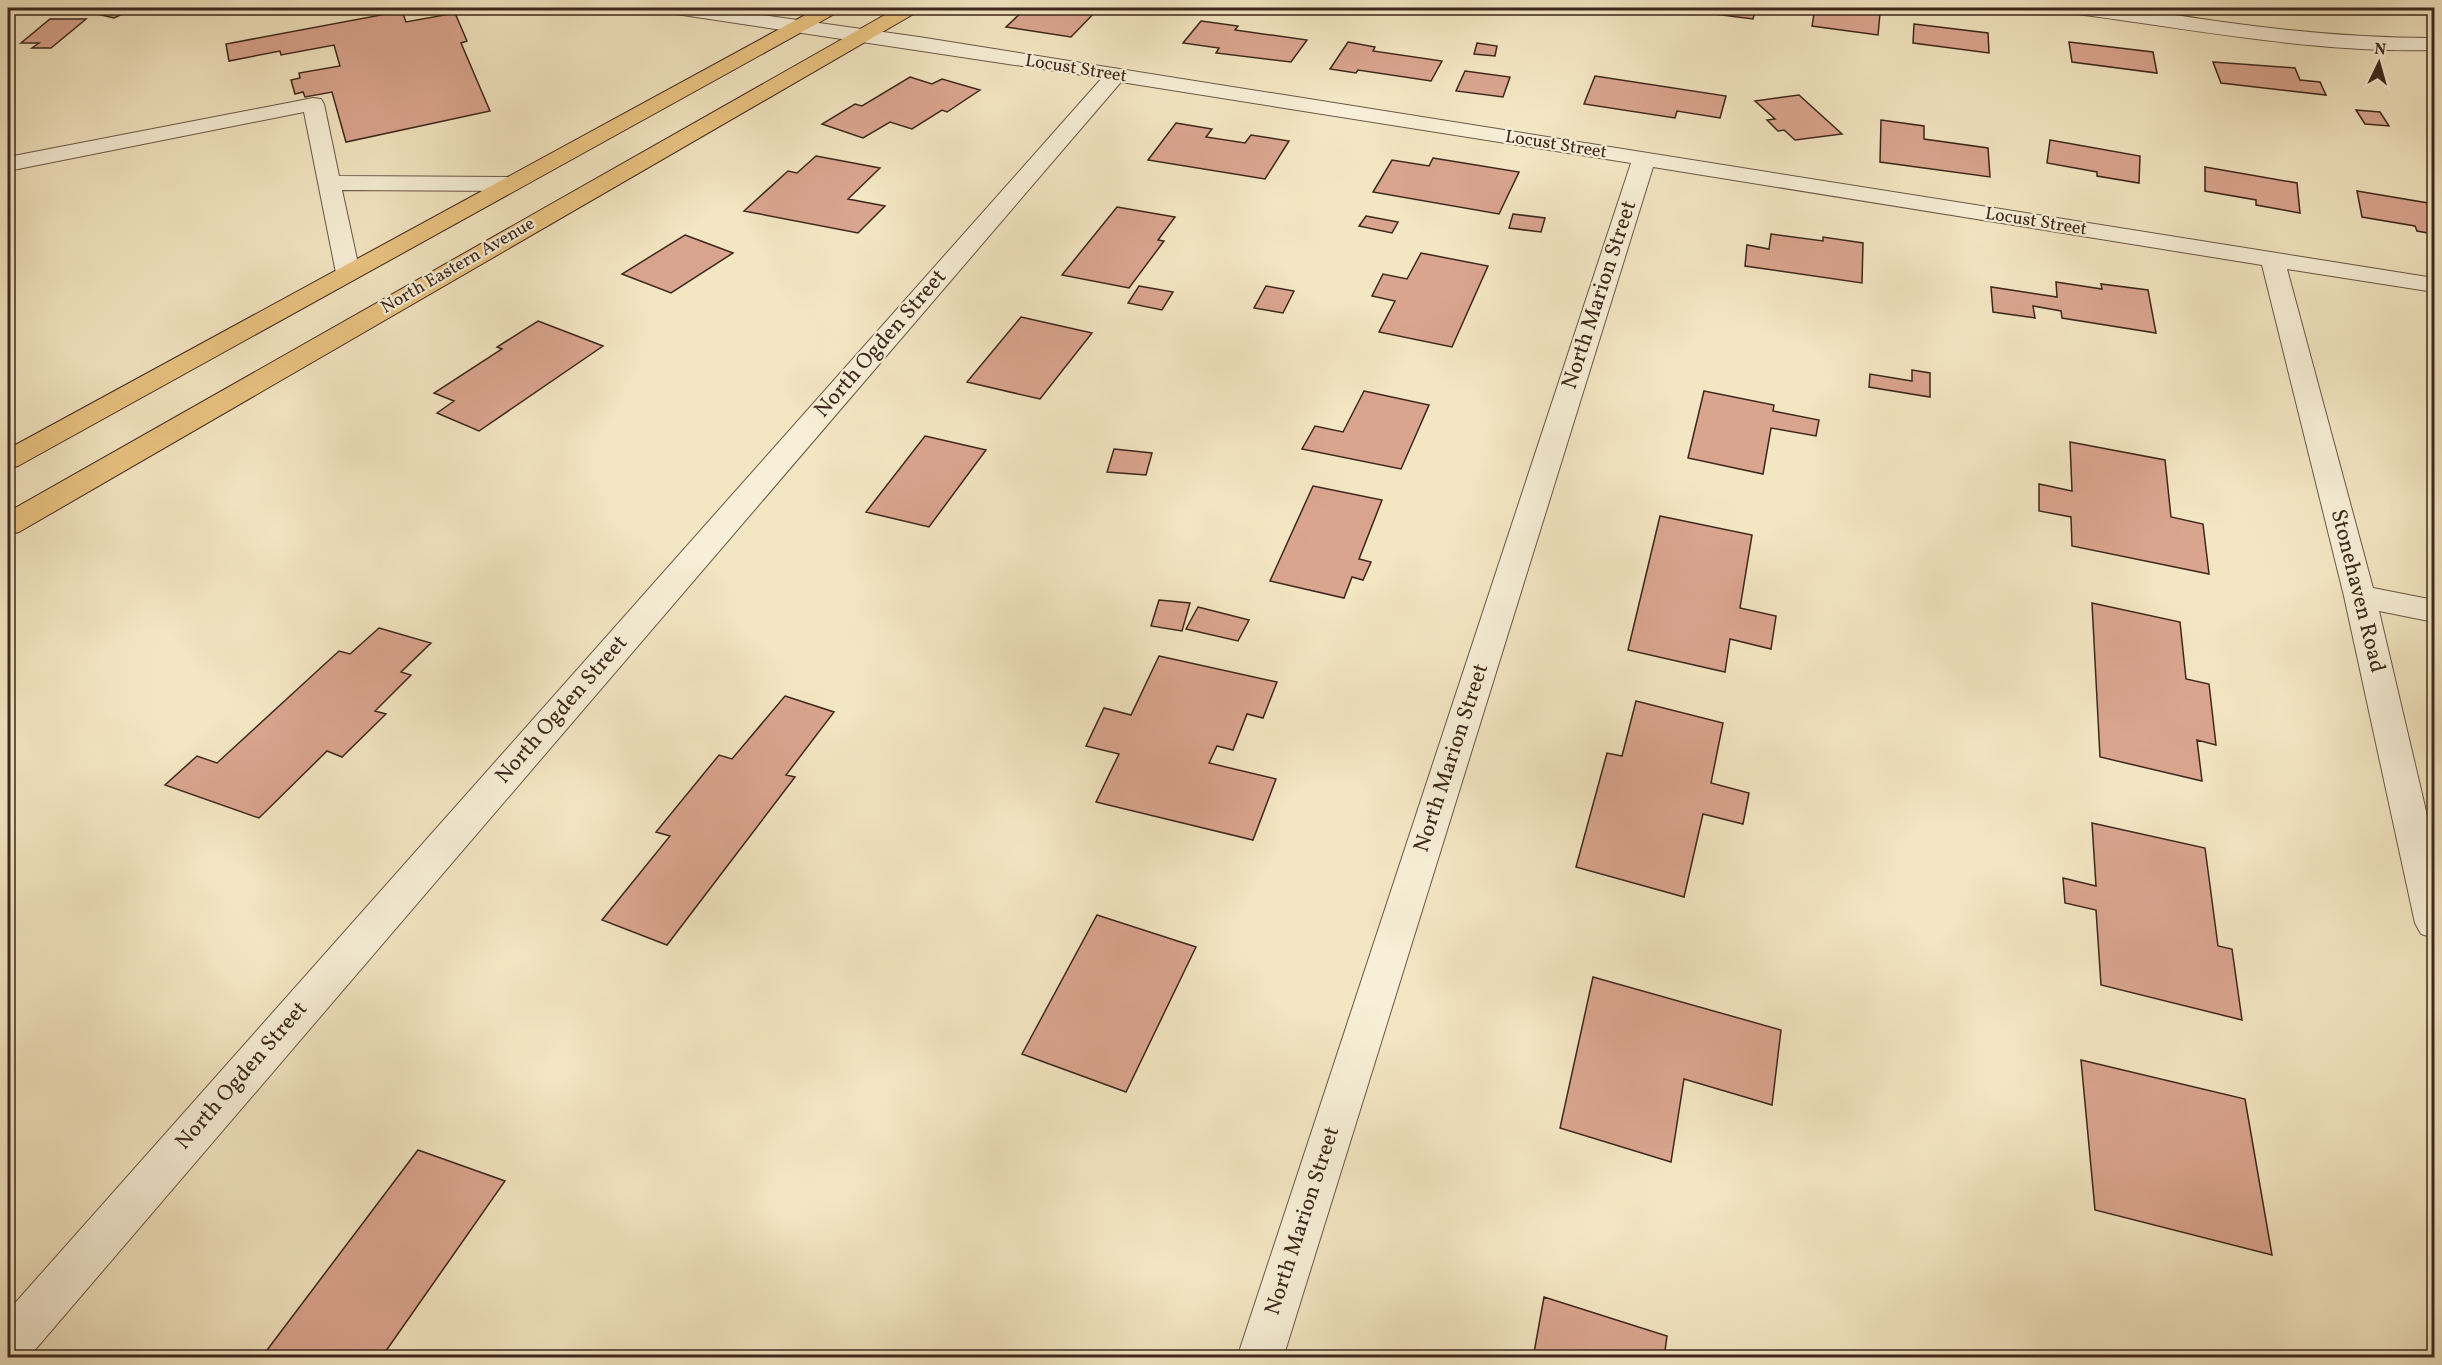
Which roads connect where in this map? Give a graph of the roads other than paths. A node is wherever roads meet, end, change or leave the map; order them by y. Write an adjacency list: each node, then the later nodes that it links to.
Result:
1 (676, 8): 5 (street, Locust Street)
2 (831, 8): 5 (main road)
3 (909, 8): 6 (main road, North Eastern Avenue)
4 (2078, 8): 7 (street)
5 (797, 26): 6 (street, Locust Street); 12 (main road)
6 (860, 35): 8 (street, Locust Street); 17 (main road, North Eastern Avenue)
7 (2434, 44)
8 (1116, 75): 9 (street, Locust Street); 21 (street, North Ogden Street)
9 (1644, 159): 13 (street, Locust Street); 22 (street, North Marion Street)
10 (8, 165): 11 (street)
11 (329, 183): 12 (street); 14 (street)
12 (510, 184): 14 (main road)
13 (2273, 261): 15 (street, Locust Street); 18 (street, Stonehaven Road)
14 (348, 273): 16 (main road)
15 (2434, 285)
16 (9, 454)
17 (8, 525)
18 (2360, 596): 19 (street); 20 (street, Stonehaven Road)
19 (2434, 611)
20 (2434, 923)
21 (8, 1345)
22 (1260, 1358)

